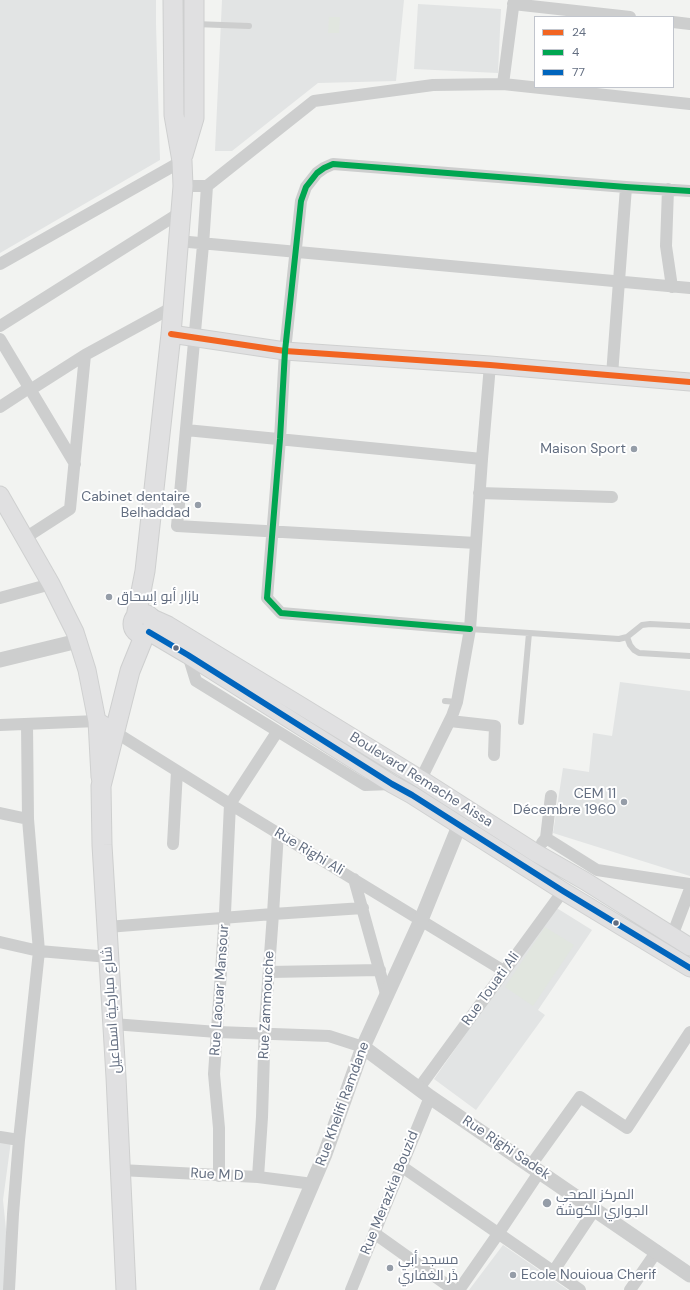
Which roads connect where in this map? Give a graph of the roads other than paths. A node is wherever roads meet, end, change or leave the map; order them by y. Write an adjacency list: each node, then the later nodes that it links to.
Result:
1 (173, 0): 13 (main road)
2 (194, 0): 6 (main road)
3 (514, 2): 4 (street); 9 (street)
4 (622, 16)
5 (674, 22): 7 (street)
6 (194, 24): 8 (lane); 13 (main road)
7 (690, 24)
8 (249, 26)
9 (503, 84): 10 (street); 15 (street)
10 (534, 87)
11 (540, 88): 12 (street)
12 (690, 104)
13 (182, 161): 14 (main road, شارع مباركية اسماعيل); 23 (street)
14 (183, 186): 15 (street); 19 (main road, شارع مباركية اسماعيل)
15 (207, 186): 21 (street)
16 (626, 187): 17 (street); 22 (street); 24 (street)
17 (668, 189): 18 (street); 25 (street)
18 (690, 191)
19 (181, 212): 20 (main road, شارع مباركية اسماعيل); 28 (street)
20 (178, 241): 21 (street); 27 (main road, شارع مباركية اسماعيل)
21 (203, 245): 22 (street); 30 (street)
22 (296, 252): 24 (street); 32 (street)
23 (0, 264)
24 (620, 282): 25 (street); 35 (street)
25 (672, 287): 26 (street)
26 (690, 288)
27 (173, 307): 29 (main road, شارع مباركية اسماعيل); 33 (street)
28 (0, 326)
29 (171, 334): 30 (main road); 51 (main road, شارع مباركية اسماعيل)
30 (195, 338): 32 (main road); 39 (street)
31 (0, 339): 37 (street)
32 (285, 351): 34 (main road); 40 (street)
33 (85, 355): 37 (street); 42 (street)
34 (490, 365): 35 (main road); 41 (street)
35 (612, 375): 36 (main road)
36 (690, 382)
37 (30, 389): 38 (street); 42 (street)
38 (0, 407)
39 (186, 430): 40 (street); 46 (street)
40 (280, 439): 41 (street); 46 (street)
41 (482, 459): 43 (street)
42 (75, 464): 47 (street)
43 (479, 493): 45 (street); 48 (street)
44 (0, 495): 47 (main road)
45 (612, 497)
46 (273, 532): 48 (street); 53 (street)
47 (25, 538): 49 (main road)
48 (476, 543): 53 (street)
49 (51, 584): 50 (street); 56 (main road)
50 (0, 598)
51 (143, 624): 57 (main road, Boulevard Remache Aissa); 65 (main road, شارع مباركية اسماعيل); 69 (main road, Boulevard Remache Aissa)
52 (690, 626): 55 (lane)
53 (470, 629): 54 (lane); 61 (street)
54 (529, 633): 55 (lane); 62 (lane)
55 (627, 637): 58 (lane)
56 (78, 641): 59 (street); 60 (main road)
57 (188, 654): 66 (street); 70 (main road, Boulevard Remache Aissa)
58 (690, 656)
59 (0, 660)
60 (97, 721): 63 (street); 65 (main road); 71 (main road)
61 (450, 721): 67 (street); 69 (street)
62 (521, 722)
63 (27, 724): 64 (street); 76 (street)
64 (0, 725)
65 (115, 732): 68 (street, Rue Righi Ali); 71 (main road, شارع مباركية اسماعيل)
66 (277, 732): 70 (street); 74 (street)
67 (494, 755)
68 (177, 771): 74 (street, Rue Righi Ali); 80 (street)
69 (422, 780): 72 (street); 81 (main road, Boulevard Remache Aissa)
70 (392, 784): 72 (main road, Boulevard Remache Aissa)
71 (101, 786): 91 (main road, شارع مباركية اسماعيل)
72 (412, 795): 77 (main road, Boulevard Remache Aissa)
73 (551, 796): 79 (street)
74 (230, 804): 78 (street, Rue Righi Ali); 89 (street, Rue Laouar Mansour)
75 (0, 813): 76 (street)
76 (28, 819): 95 (street)
77 (459, 826): 86 (main road, Boulevard Remache Aissa); 90 (street, Rue Khelifi Ramdane)
78 (278, 832): 83 (street, Rue Righi Ali); 88 (street, Rue Zammouche)
79 (546, 838): 81 (street); 82 (street)
80 (173, 844)
81 (536, 853): 82 (main road, Boulevard Remache Aissa)
82 (591, 875): 84 (street); 92 (main road, Boulevard Remache Aissa)
83 (354, 879): 87 (street); 90 (street, Rue Righi Ali)
84 (690, 884)
85 (690, 889): 92 (street)
86 (563, 890): 97 (main road, Boulevard Remache Aissa); 99 (street, Rue Touati Ali)
87 (363, 908): 88 (street); 98 (street)
88 (273, 914): 89 (street); 100 (street, Rue Zammouche)
89 (225, 918): 91 (street); 103 (street, Rue Laouar Mansour)
90 (421, 920): 99 (street, Rue Righi Ali); 101 (street, Rue Khelifi Ramdane)
91 (107, 928): 96 (main road, شارع مباركية اسماعيل)
92 (672, 936): 94 (main road, Boulevard Remache Aissa)
93 (0, 942): 95 (street)
94 (690, 947)
95 (39, 951): 96 (street); 109 (street)
96 (109, 957): 102 (main road, شارع مباركية اسماعيل)
97 (690, 968)
98 (380, 970): 100 (street); 101 (street)
99 (504, 971): 107 (street, Rue Touati Ali)
100 (269, 972): 105 (street, Rue Zammouche)
101 (386, 994): 106 (street, Rue Khelifi Ramdane)
102 (113, 1024): 103 (street); 112 (main road, شارع مباركية اسماعيل)
103 (217, 1032): 105 (street); 113 (street, Rue Laouar Mansour)
104 (690, 1032): 111 (street)
105 (265, 1034): 106 (street); 114 (street, Rue Zammouche)
106 (363, 1047): 107 (street, Rue Righi Sadek); 115 (street, Rue Khelifi Ramdane)
107 (425, 1093): 110 (street, Rue Merazkia Bouzid); 111 (street, Rue Righi Sadek)
108 (0, 1137): 109 (street)
109 (19, 1140): 122 (street)
110 (401, 1166): 117 (street, Rue Merazkia Bouzid); 118 (street)
111 (535, 1168): 116 (street, Rue Righi Sadek); 118 (street)
112 (120, 1170): 113 (street, Rue M D); 123 (main road, شارع مباركية اسماعيل)
113 (219, 1176): 114 (street, Rue M D)
114 (258, 1177): 115 (street, Rue M D)
115 (313, 1184): 124 (street, Rue Khelifi Ramdane)
116 (595, 1209): 119 (street, Rue Righi Sadek); 120 (street)
117 (374, 1233): 125 (street, Rue Merazkia Bouzid); 126 (street)
118 (498, 1234): 120 (street); 127 (street)
119 (657, 1251): 121 (street, Rue Righi Sadek); 129 (street)
120 (553, 1272): 128 (street)
121 (690, 1275)
122 (9, 1290)
123 (126, 1290)
124 (267, 1290)
125 (351, 1290)
126 (454, 1290)
127 (459, 1290)
128 (580, 1290)
129 (630, 1290)

